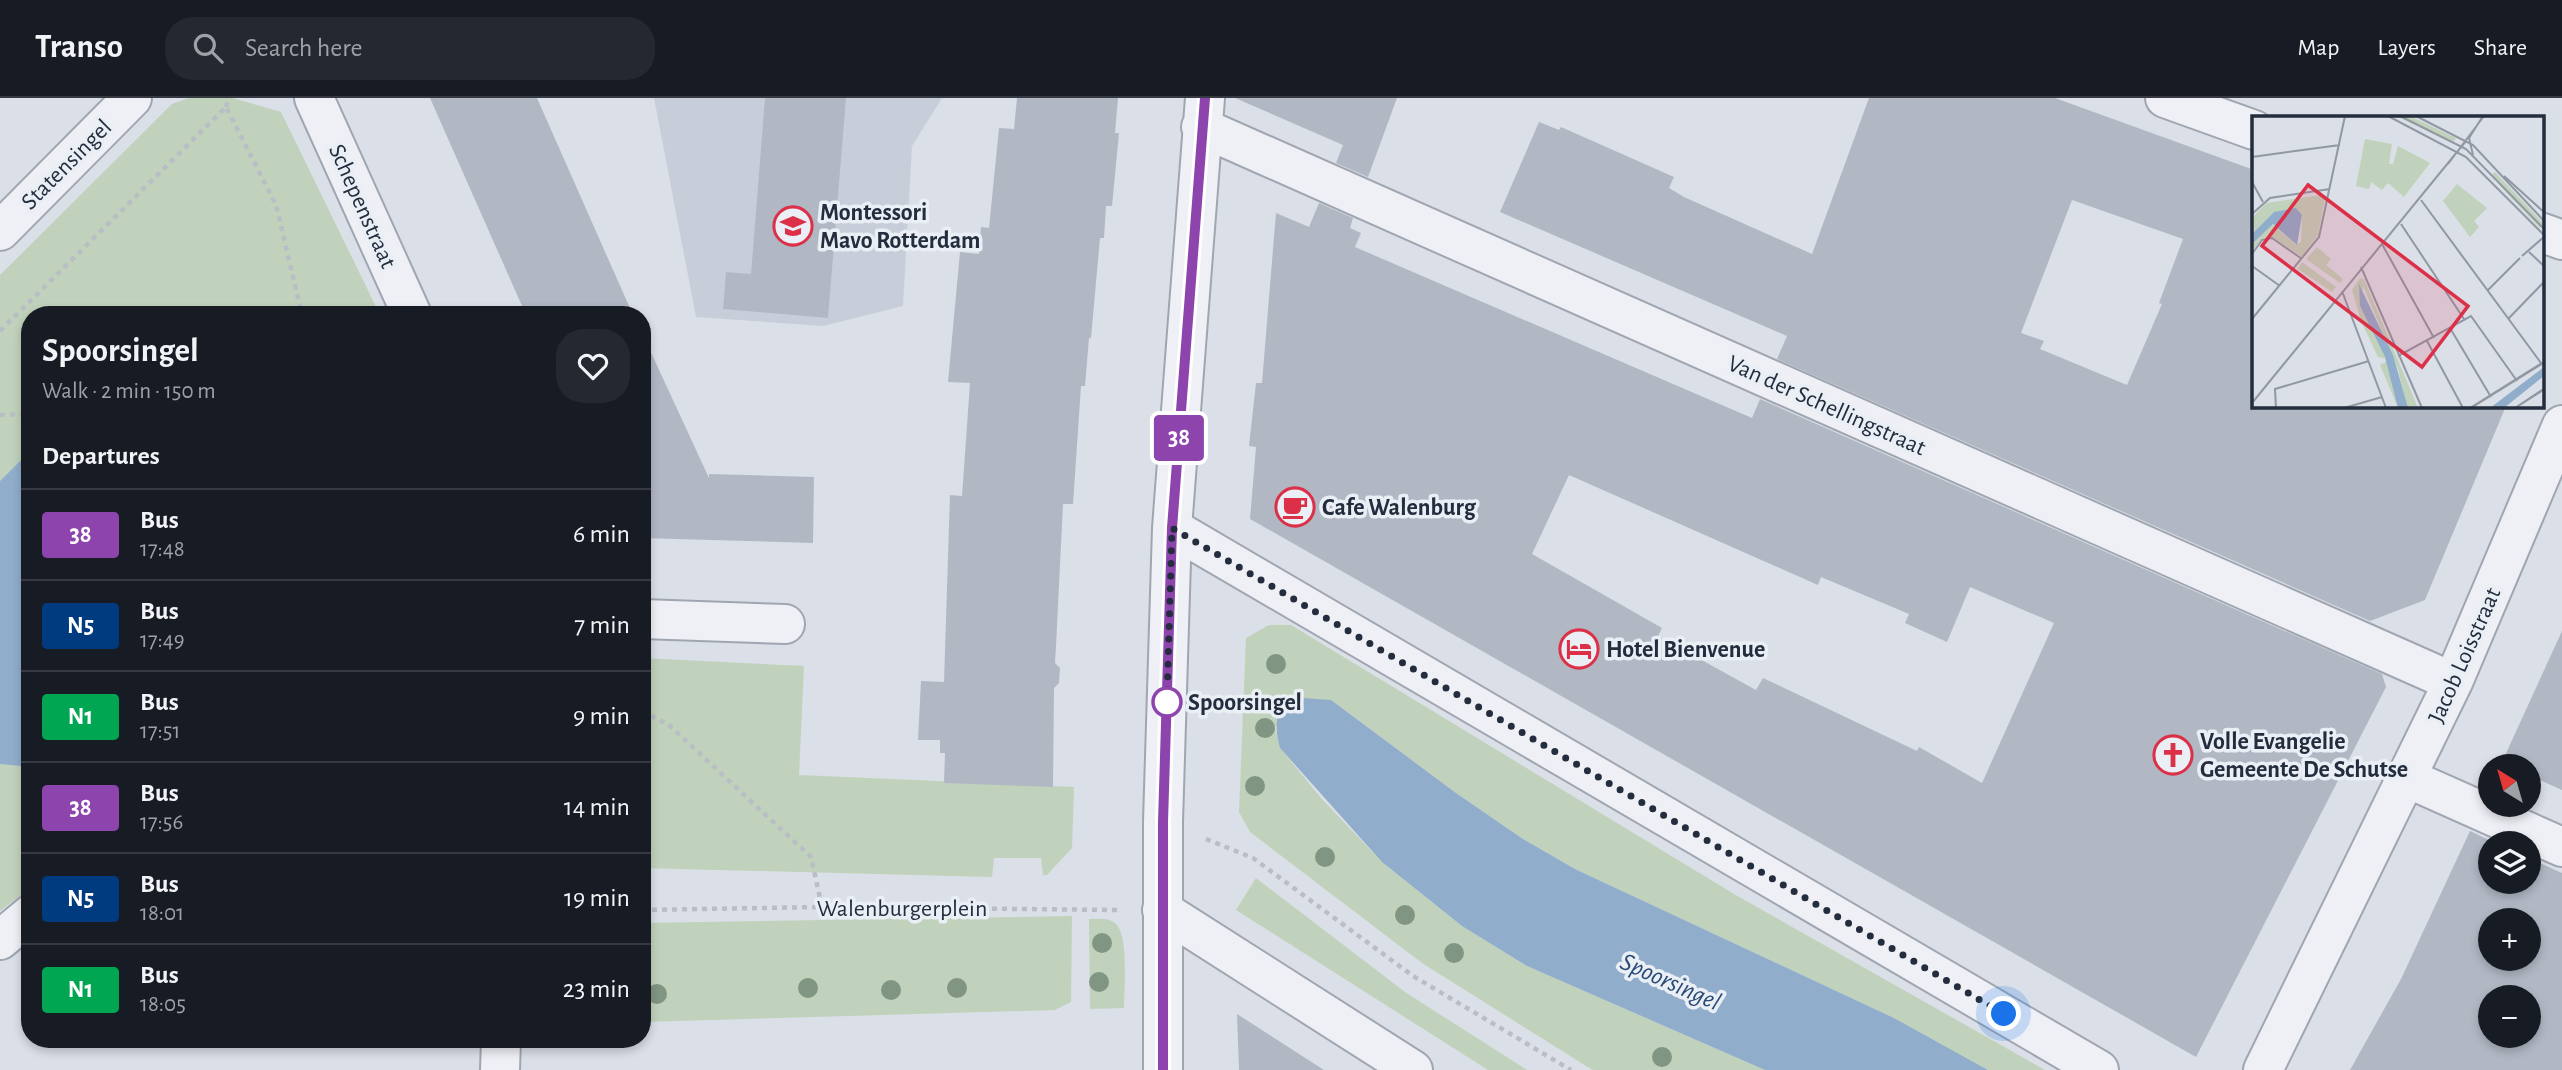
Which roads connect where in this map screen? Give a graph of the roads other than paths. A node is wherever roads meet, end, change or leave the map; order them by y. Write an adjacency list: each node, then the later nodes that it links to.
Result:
1 (132, 98): 6 (street, Statensingel)
2 (314, 98): 9 (street, Schepenstraat)
3 (2165, 98): 5 (street)
4 (1203, 113): 12 (street); 15 (street, Van der Schellingstraat)
5 (2252, 129)
6 (0, 231)
7 (2544, 233): 8 (street)
8 (2562, 240)
9 (408, 306)
10 (2562, 425): 11 (street, Jacob Loisstraat)
11 (2555, 466): 15 (street, Jacob Loisstraat)
12 (1172, 528): 18 (street); 25 (street)
13 (651, 619): 14 (street)
14 (785, 624)
15 (2453, 682): 16 (street, Jacob Loisstraat)
16 (2407, 778): 17 (street); 26 (street, Jacob Loisstraat)
17 (2562, 847)
18 (1162, 910): 23 (street); 24 (street)
19 (21, 922): 20 (street)
20 (0, 940)
21 (501, 1048): 22 (street)
22 (500, 1070)
23 (1163, 1070)
24 (1413, 1070)
25 (2099, 1070)
26 (2263, 1070)

